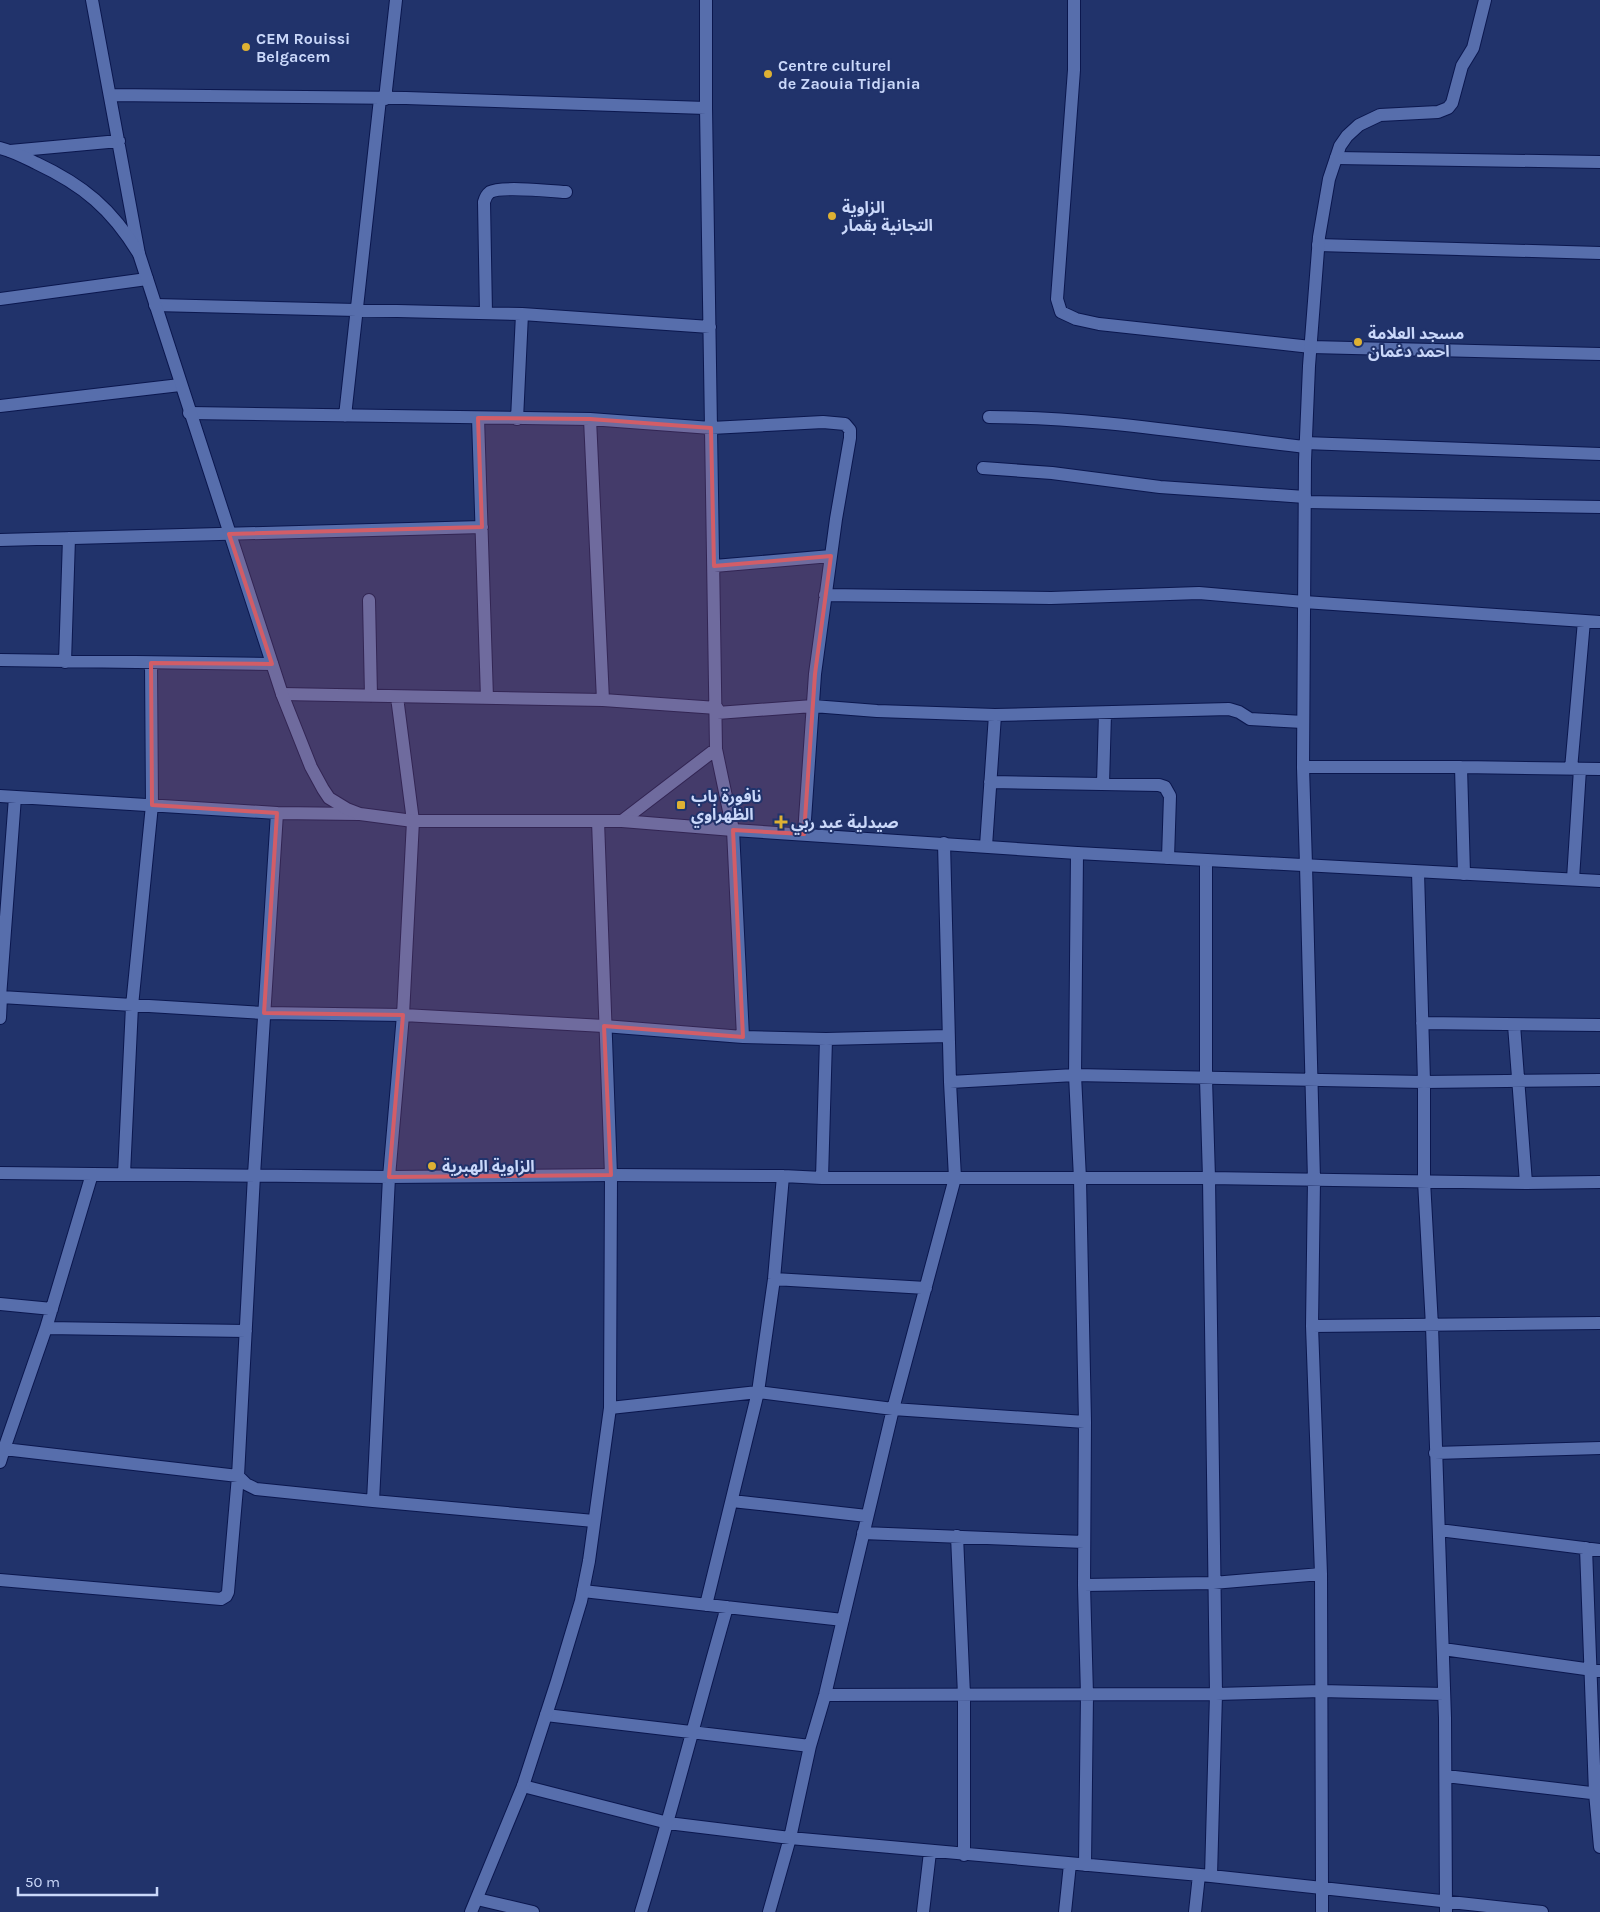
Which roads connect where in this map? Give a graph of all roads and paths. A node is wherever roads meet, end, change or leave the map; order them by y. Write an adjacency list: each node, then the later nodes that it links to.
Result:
1 (92, 0): 6 (street)
2 (396, 0): 7 (street)
3 (706, 0): 8 (street)
4 (1074, 0): 24 (street)
5 (1485, 0): 11 (street)
6 (110, 95): 7 (street); 9 (street)
7 (382, 99): 8 (street); 20 (street)
8 (706, 108): 23 (street)
9 (119, 141): 10 (street); 16 (street)
10 (5, 149): 16 (street)
11 (1336, 158): 12 (street); 14 (street)
12 (1600, 162)
13 (566, 192): 21 (street)
14 (1318, 245): 15 (street); 24 (street)
15 (1600, 253)
16 (139, 254): 17 (street)
17 (147, 279): 18 (street); 19 (street)
18 (0, 299)
19 (155, 305): 20 (street); 26 (street)
20 (356, 310): 21 (street); 29 (street)
21 (486, 313): 22 (street)
22 (522, 314): 23 (street); 32 (street)
23 (710, 327): 34 (street)
24 (1310, 347): 25 (street); 35 (street)
25 (1600, 354)
26 (180, 385): 27 (street); 28 (street)
27 (0, 406)
28 (189, 412): 29 (street); 41 (street)
29 (345, 416): 31 (street)
30 (989, 417): 35 (street)
31 (478, 418): 32 (street); 40 (street)
32 (516, 419): 33 (street)
33 (590, 419): 34 (street); 59 (street)
34 (711, 428): 44 (street); 45 (street)
35 (1305, 445): 36 (street); 38 (street)
36 (1600, 454)
37 (983, 468): 38 (street)
38 (1305, 499): 39 (street); 48 (street)
39 (1600, 507)
40 (482, 527): 41 (street); 58 (street)
41 (229, 534): 42 (street); 54 (street)
42 (69, 538): 43 (street); 52 (street)
43 (0, 540)
44 (831, 556): 45 (street); 46 (street)
45 (714, 566): 61 (street)
46 (825, 595): 48 (street); 60 (street)
47 (369, 600): 56 (street)
48 (1304, 602): 49 (street); 64 (street)
49 (1584, 621): 50 (street); 68 (street)
50 (1600, 622)
51 (0, 660): 52 (street)
52 (64, 662): 53 (street)
53 (151, 663): 54 (street); 74 (street)
54 (272, 664): 55 (street)
55 (282, 694): 56 (street); 76 (street)
56 (371, 696): 57 (street)
57 (397, 697): 58 (street); 77 (street)
58 (487, 698): 59 (street)
59 (603, 700): 61 (street)
60 (813, 706): 61 (street); 63 (street); 81 (street)
61 (717, 711): 65 (street)
62 (1105, 713): 63 (street); 64 (street); 71 (street)
63 (995, 715): 70 (street)
64 (1303, 722): 66 (street)
65 (716, 749): 79 (street); 80 (street)
66 (1303, 767): 67 (street); 87 (street)
67 (1461, 767): 68 (street); 89 (street)
68 (1575, 769): 69 (street); 90 (street)
69 (1600, 770)
70 (990, 782): 71 (street); 83 (street)
71 (1103, 784): 85 (street)
72 (0, 796): 73 (street)
73 (15, 797): 74 (street); 92 (street)
74 (152, 805): 75 (street); 93 (street)
75 (277, 813): 76 (street); 94 (street)
76 (360, 814): 77 (street)
77 (413, 821): 78 (street); 95 (street)
78 (598, 821): 79 (street); 100 (street)
79 (622, 821): 80 (street)
80 (733, 830): 81 (street); 102 (street)
81 (804, 834): 82 (street)
82 (944, 843): 83 (street); 101 (street)
83 (986, 846): 84 (street)
84 (1077, 853): 85 (street); 104 (street)
85 (1168, 858): 86 (street)
86 (1206, 860): 87 (street); 105 (street)
87 (1306, 865): 88 (street); 106 (street)
88 (1418, 872): 89 (street); 97 (street)
89 (1464, 874): 90 (street)
90 (1573, 879): 91 (street)
91 (1600, 882)
92 (0, 997): 93 (street); 96 (street)
93 (132, 1006): 94 (street); 113 (street)
94 (264, 1013): 95 (street); 114 (street)
95 (403, 1015): 100 (street); 117 (street)
96 (0, 1018)
97 (1422, 1023): 98 (street); 110 (street)
98 (1514, 1025): 99 (street); 107 (street)
99 (1600, 1025)
100 (604, 1026): 102 (street); 115 (street)
101 (948, 1036): 103 (street); 109 (street)
102 (743, 1037): 103 (street)
103 (826, 1039): 118 (street)
104 (1075, 1075): 105 (street); 109 (street); 121 (street)
105 (1206, 1079): 106 (street); 120 (street)
106 (1312, 1080): 110 (street); 122 (street)
107 (1518, 1080): 108 (street); 110 (street); 125 (street)
108 (1600, 1080)
109 (950, 1082): 119 (street)
110 (1424, 1082): 123 (street)
111 (0, 1172): 112 (street)
112 (92, 1174): 113 (street); 129 (street)
113 (124, 1174): 114 (street)
114 (254, 1175): 117 (street); 134 (street)
115 (611, 1175): 116 (street); 117 (street); 136 (street)
116 (783, 1176): 118 (street); 126 (street)
117 (389, 1177): 144 (street)
118 (822, 1178): 119 (street)
119 (955, 1178): 121 (street); 127 (street)
120 (1209, 1178): 121 (street); 122 (street); 156 (street)
121 (1080, 1179): 138 (street)
122 (1314, 1180): 123 (street); 131 (street)
123 (1424, 1181): 125 (street); 132 (street)
124 (1600, 1182): 125 (street)
125 (1526, 1183)
126 (774, 1279): 127 (street); 135 (street)
127 (926, 1288): 137 (street)
128 (0, 1304): 129 (street)
129 (52, 1309): 133 (street)
130 (1600, 1323): 132 (street)
131 (1312, 1326): 132 (street); 154 (street)
132 (1432, 1326): 141 (street)
133 (46, 1328): 134 (street); 139 (street)
134 (246, 1331): 143 (street)
135 (758, 1392): 136 (street); 137 (street); 145 (street)
136 (610, 1408): 147 (street)
137 (893, 1409): 138 (street); 146 (street)
138 (1085, 1422): 151 (street)
139 (2, 1448): 142 (street); 143 (street)
140 (1600, 1448): 141 (street)
141 (1435, 1453): 148 (street)
142 (0, 1462)
143 (238, 1476): 144 (street); 155 (street)
144 (373, 1501): 147 (street)
145 (732, 1501): 146 (street); 159 (street)
146 (867, 1516): 149 (street)
147 (594, 1520): 158 (street)
148 (1439, 1530): 152 (street); 162 (street)
149 (863, 1532): 150 (street); 161 (street)
150 (957, 1536): 151 (street); 168 (street)
151 (1084, 1542): 157 (street)
152 (1586, 1548): 153 (street); 163 (street)
153 (1600, 1550)
154 (1320, 1574): 156 (street); 164 (street)
155 (0, 1580)
156 (1213, 1583): 157 (street); 165 (street)
157 (1084, 1585): 169 (street)
158 (583, 1591): 159 (street); 170 (street)
159 (706, 1604): 160 (street)
160 (727, 1607): 161 (street); 171 (street)
161 (843, 1620): 167 (street)
162 (1443, 1649): 163 (street); 166 (street)
163 (1595, 1671): 175 (street)
164 (1321, 1691): 165 (street); 166 (street); 184 (street)
165 (1216, 1694): 169 (street); 183 (street)
166 (1444, 1694): 173 (street)
167 (825, 1695): 168 (street); 172 (street)
168 (964, 1695): 169 (street); 180 (street)
169 (1087, 1695): 182 (street)
170 (546, 1716): 171 (street); 174 (street)
171 (691, 1732): 172 (street); 176 (street)
172 (810, 1746): 177 (street)
173 (1446, 1776): 175 (street); 186 (street)
174 (523, 1786): 176 (street); 185 (street)
175 (1597, 1794): 178 (street)
176 (668, 1823): 177 (street); 189 (street)
177 (790, 1838): 179 (street); 190 (street)
178 (1600, 1848)
179 (930, 1852): 180 (street); 191 (street)
180 (964, 1854): 181 (street)
181 (1070, 1864): 182 (street); 192 (street)
182 (1085, 1865): 183 (street)
183 (1205, 1875): 184 (street); 193 (street)
184 (1322, 1888): 186 (street); 194 (street)
185 (477, 1899): 187 (street); 188 (street)
186 (1446, 1906): 195 (street)
187 (472, 1912)
188 (533, 1912)
189 (640, 1912)
190 (769, 1912)
191 (923, 1912)
192 (1064, 1912)
193 (1195, 1912)
194 (1322, 1912)
195 (1542, 1912)

